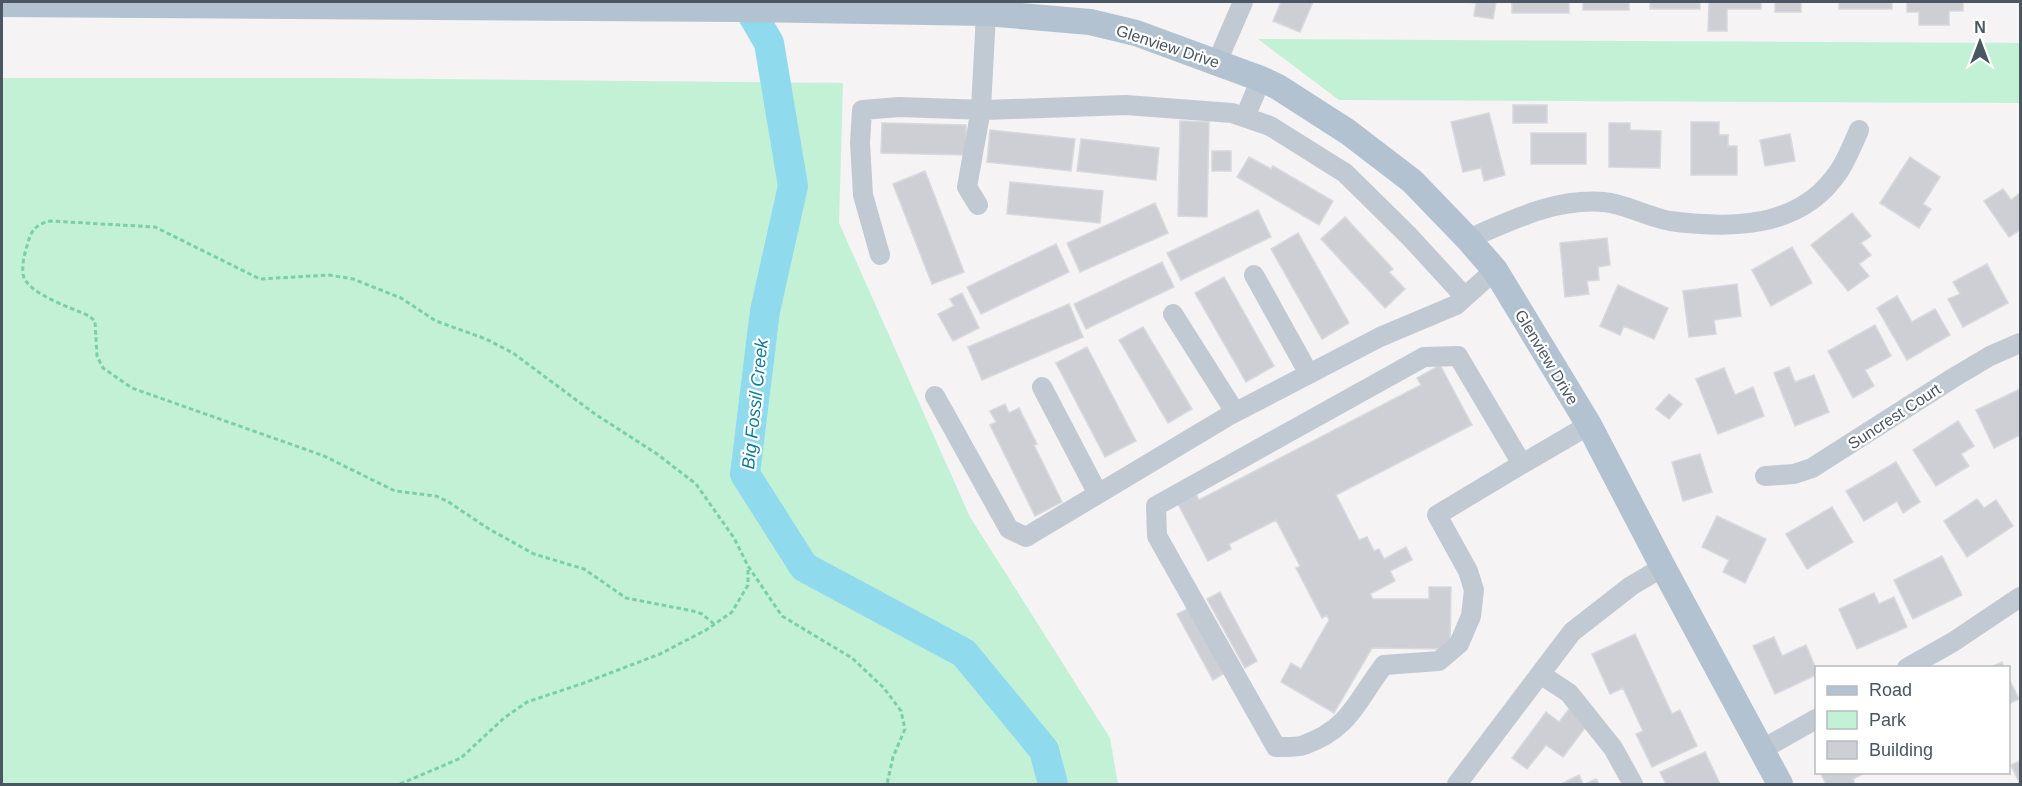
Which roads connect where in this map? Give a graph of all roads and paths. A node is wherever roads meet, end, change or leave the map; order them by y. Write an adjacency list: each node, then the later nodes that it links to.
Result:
1 (1243, 2): 6 (street)
2 (59, 3): 3 (main road, Glenview Drive); 4 (main road, Glenview Drive)
3 (279, 3): 5 (main road, Glenview Drive)
4 (2, 4)
5 (986, 13): 6 (main road, Glenview Drive); 8 (street)
6 (1217, 62): 7 (main road, Glenview Drive)
7 (1261, 79): 9 (street); 12 (main road, Glenview Drive)
8 (981, 109): 9 (street); 11 (street); 13 (street)
9 (1245, 117): 16 (street)
10 (1859, 130): 12 (street)
11 (978, 205)
12 (1468, 239): 14 (main road, Glenview Drive)
13 (880, 255)
14 (1495, 270): 16 (street); 23 (main road, Glenview Drive)
15 (1254, 275): 19 (street)
16 (1465, 297): 19 (street)
17 (1173, 314): 22 (street)
18 (2020, 343): 25 (street, Suncrest Court)
19 (1309, 374): 22 (street)
20 (1041, 387): 26 (street)
21 (935, 396): 26 (street)
22 (1235, 412): 26 (street)
23 (1589, 425): 24 (street); 28 (main road, Glenview Drive)
24 (1522, 464): 24 (street)
25 (1765, 476)
26 (1098, 494)
27 (748, 566): 30 (path); 30 (path); 36 (path)
28 (1663, 567): 32 (street); 34 (main road, Glenview Drive)
29 (2020, 597): 31 (street)
30 (714, 624): 35 (path)
31 (1911, 666)
32 (1540, 674): 37 (street); 38 (street)
33 (1815, 720): 34 (street)
34 (1761, 750): 39 (main road, Glenview Drive)
35 (400, 784)
36 (887, 784)
37 (1457, 784)
38 (1633, 784)
39 (1780, 784)

